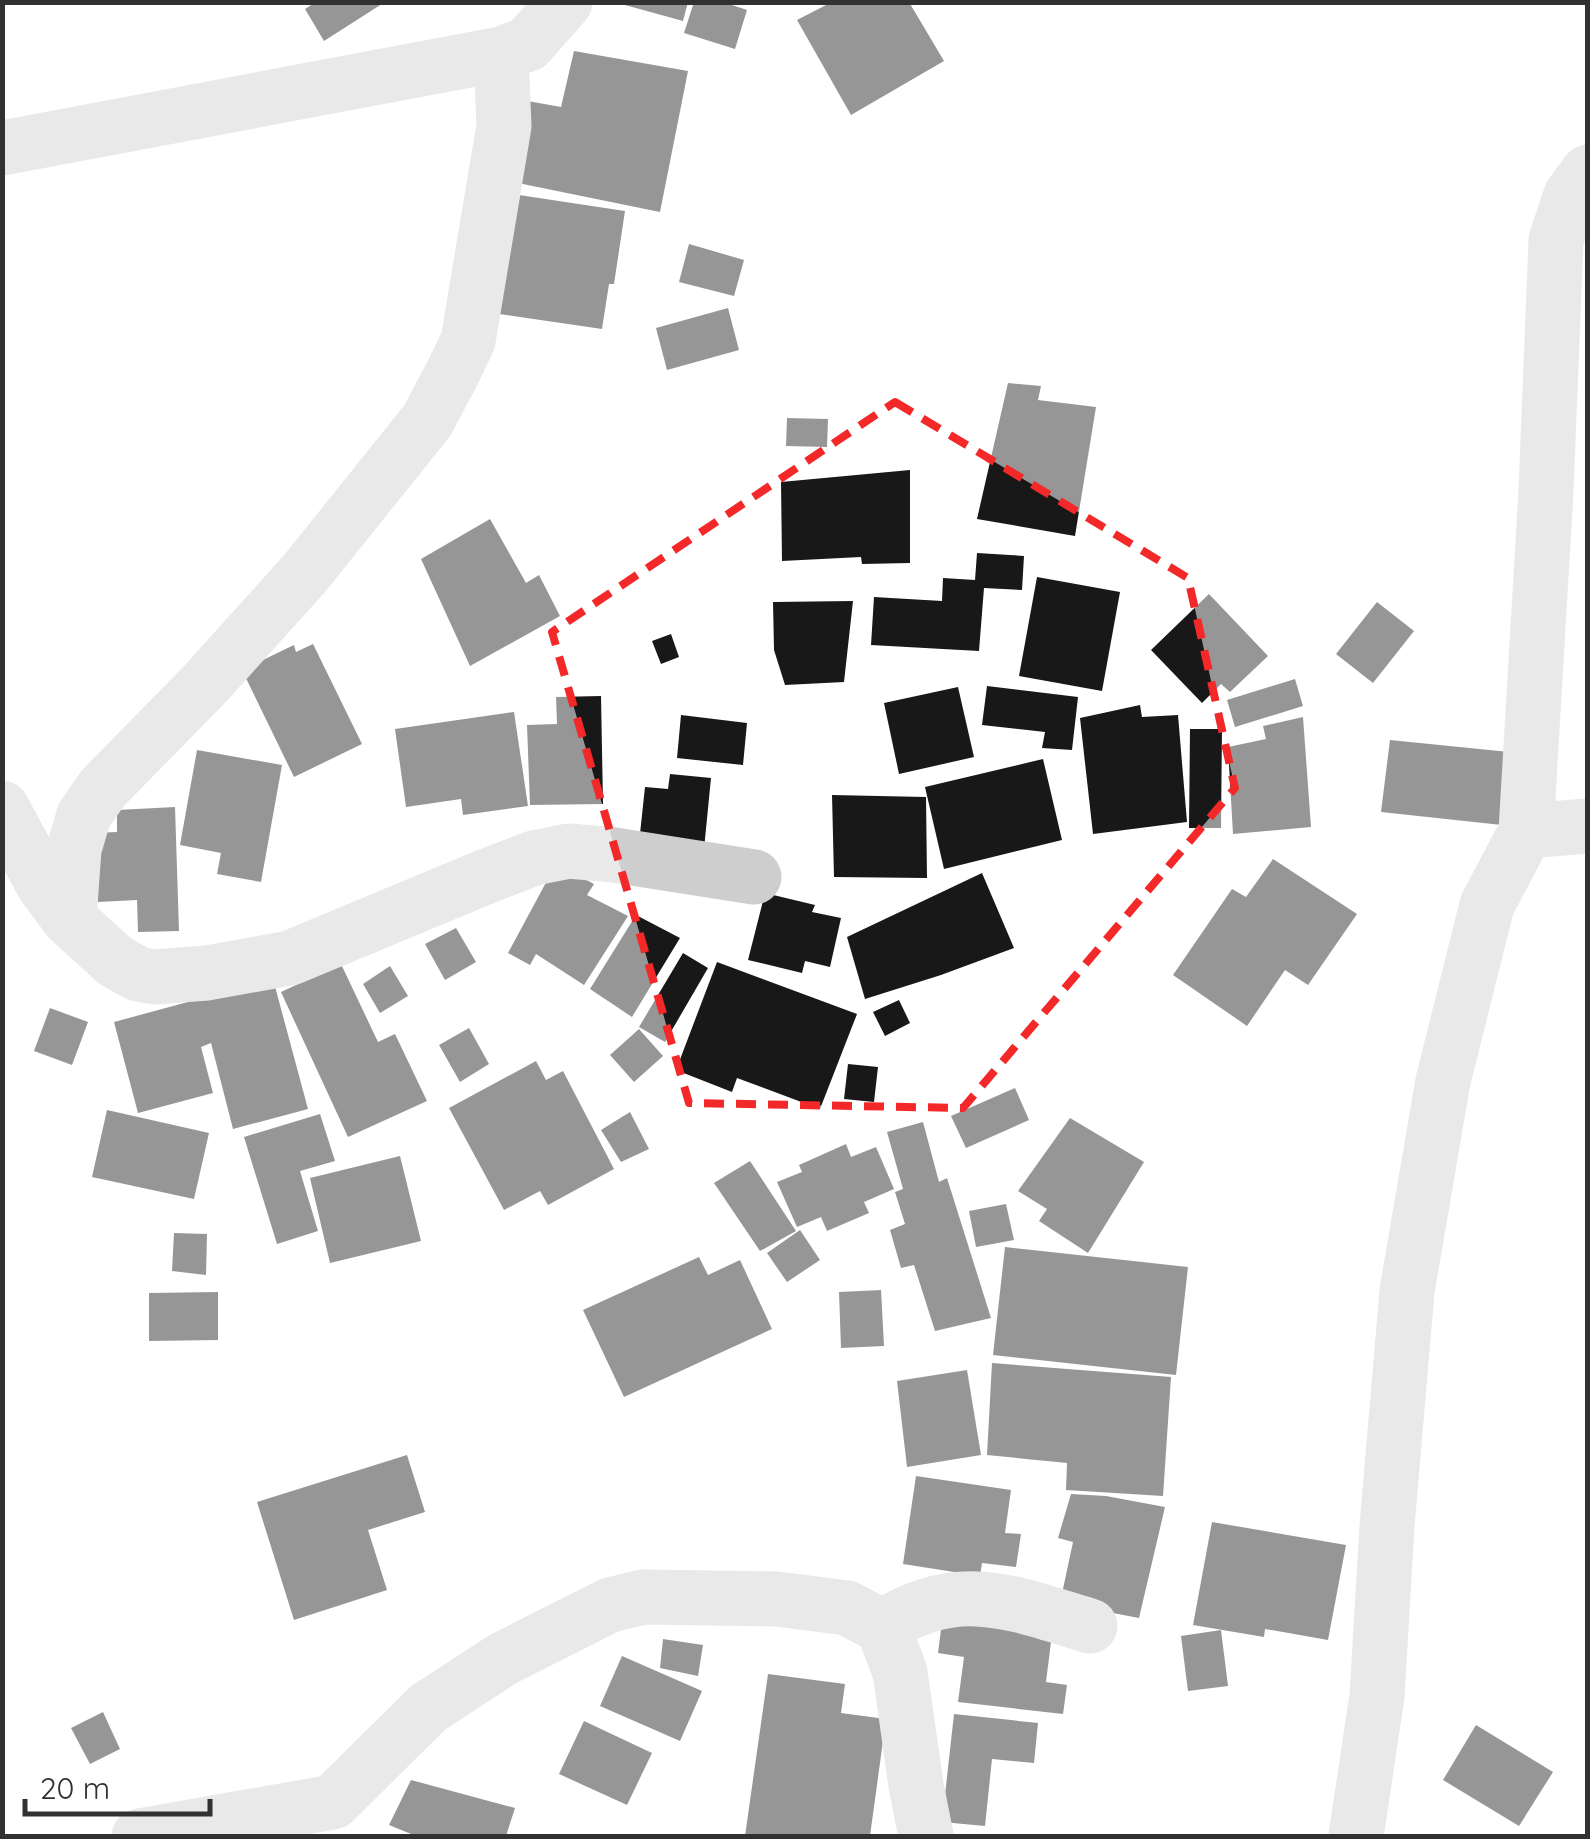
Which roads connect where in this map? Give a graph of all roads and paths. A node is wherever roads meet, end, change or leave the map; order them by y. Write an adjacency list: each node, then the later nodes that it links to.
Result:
1 (565, 2): 2 (street)
2 (501, 54): 3 (street); 9 (street)
3 (2, 148)
4 (1588, 172): 7 (street)
5 (2, 808): 9 (street)
6 (1588, 826): 7 (street)
7 (1526, 831): 15 (street)
8 (754, 877): 9 (street)
9 (69, 919)
10 (1090, 1626): 11 (street)
11 (883, 1627): 12 (street); 14 (street)
12 (323, 1819): 13 (street)
13 (139, 1836)
14 (926, 1836)
15 (1356, 1836)

